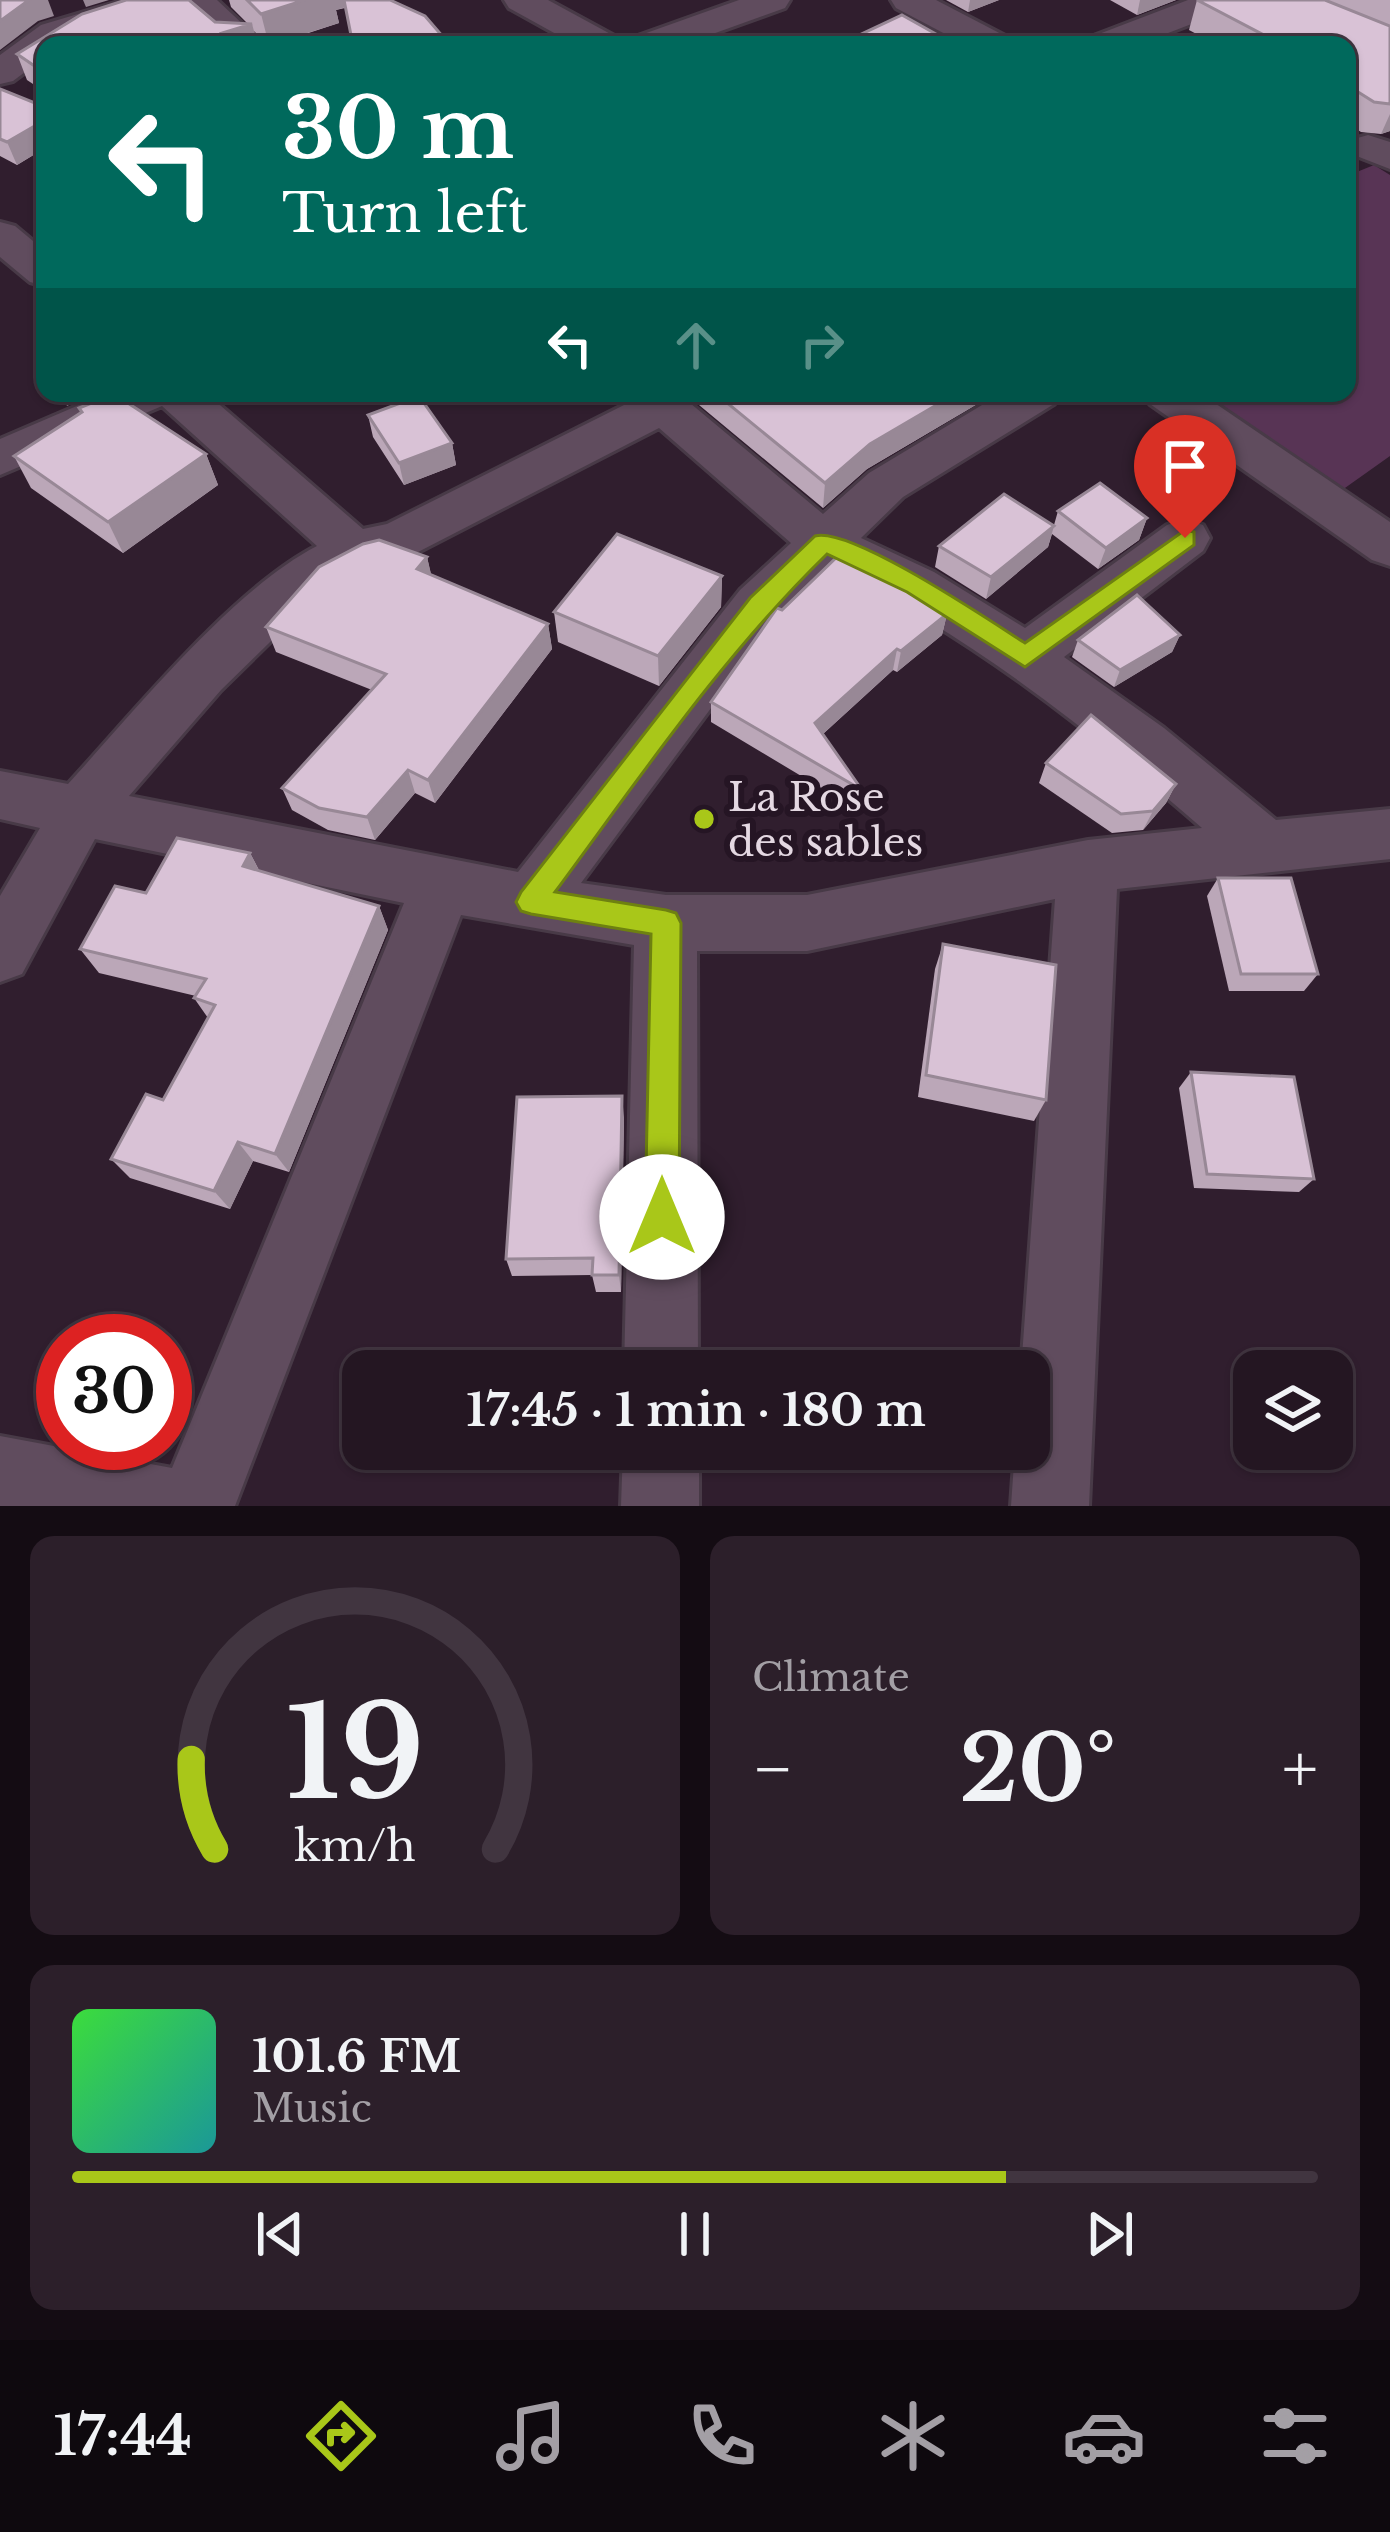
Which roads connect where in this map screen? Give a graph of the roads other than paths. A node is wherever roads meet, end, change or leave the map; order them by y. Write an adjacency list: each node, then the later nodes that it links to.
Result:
1 (164, 0): 7 (street)
2 (196, 0): 8 (street)
3 (522, 0): 9 (street)
4 (772, 0): 10 (street)
5 (909, 0): 11 (street)
6 (1220, 0): 12 (street)
7 (50, 36)
8 (237, 36)
9 (587, 36)
10 (673, 36)
11 (977, 36)
12 (1127, 36)
13 (36, 46): 14 (street)
14 (0, 73)
15 (129, 402): 21 (street)
16 (187, 402): 25 (street)
17 (649, 402): 25 (street)
18 (659, 402): 23 (street)
19 (1022, 402): 23 (street)
20 (1180, 402): 24 (street)
21 (0, 458)
22 (1185, 538): 26 (street)
23 (824, 542): 26 (street); 33 (street)
24 (1390, 547)
25 (354, 550): 28 (street)
26 (1025, 656): 30 (street)
27 (0, 795): 28 (street)
28 (81, 810): 32 (street); 35 (street)
29 (1390, 834): 30 (street)
30 (1262, 844): 31 (street)
31 (1088, 866): 34 (street); 42 (street)
32 (443, 883): 33 (street); 40 (street)
33 (531, 902): 34 (street)
34 (666, 923): 36 (street)
35 (0, 954)
36 (661, 1350)
37 (661, 1470): 41 (street)
38 (0, 1475): 39 (street)
39 (170, 1506)
40 (196, 1506)
41 (660, 1506)
42 (1050, 1506)

